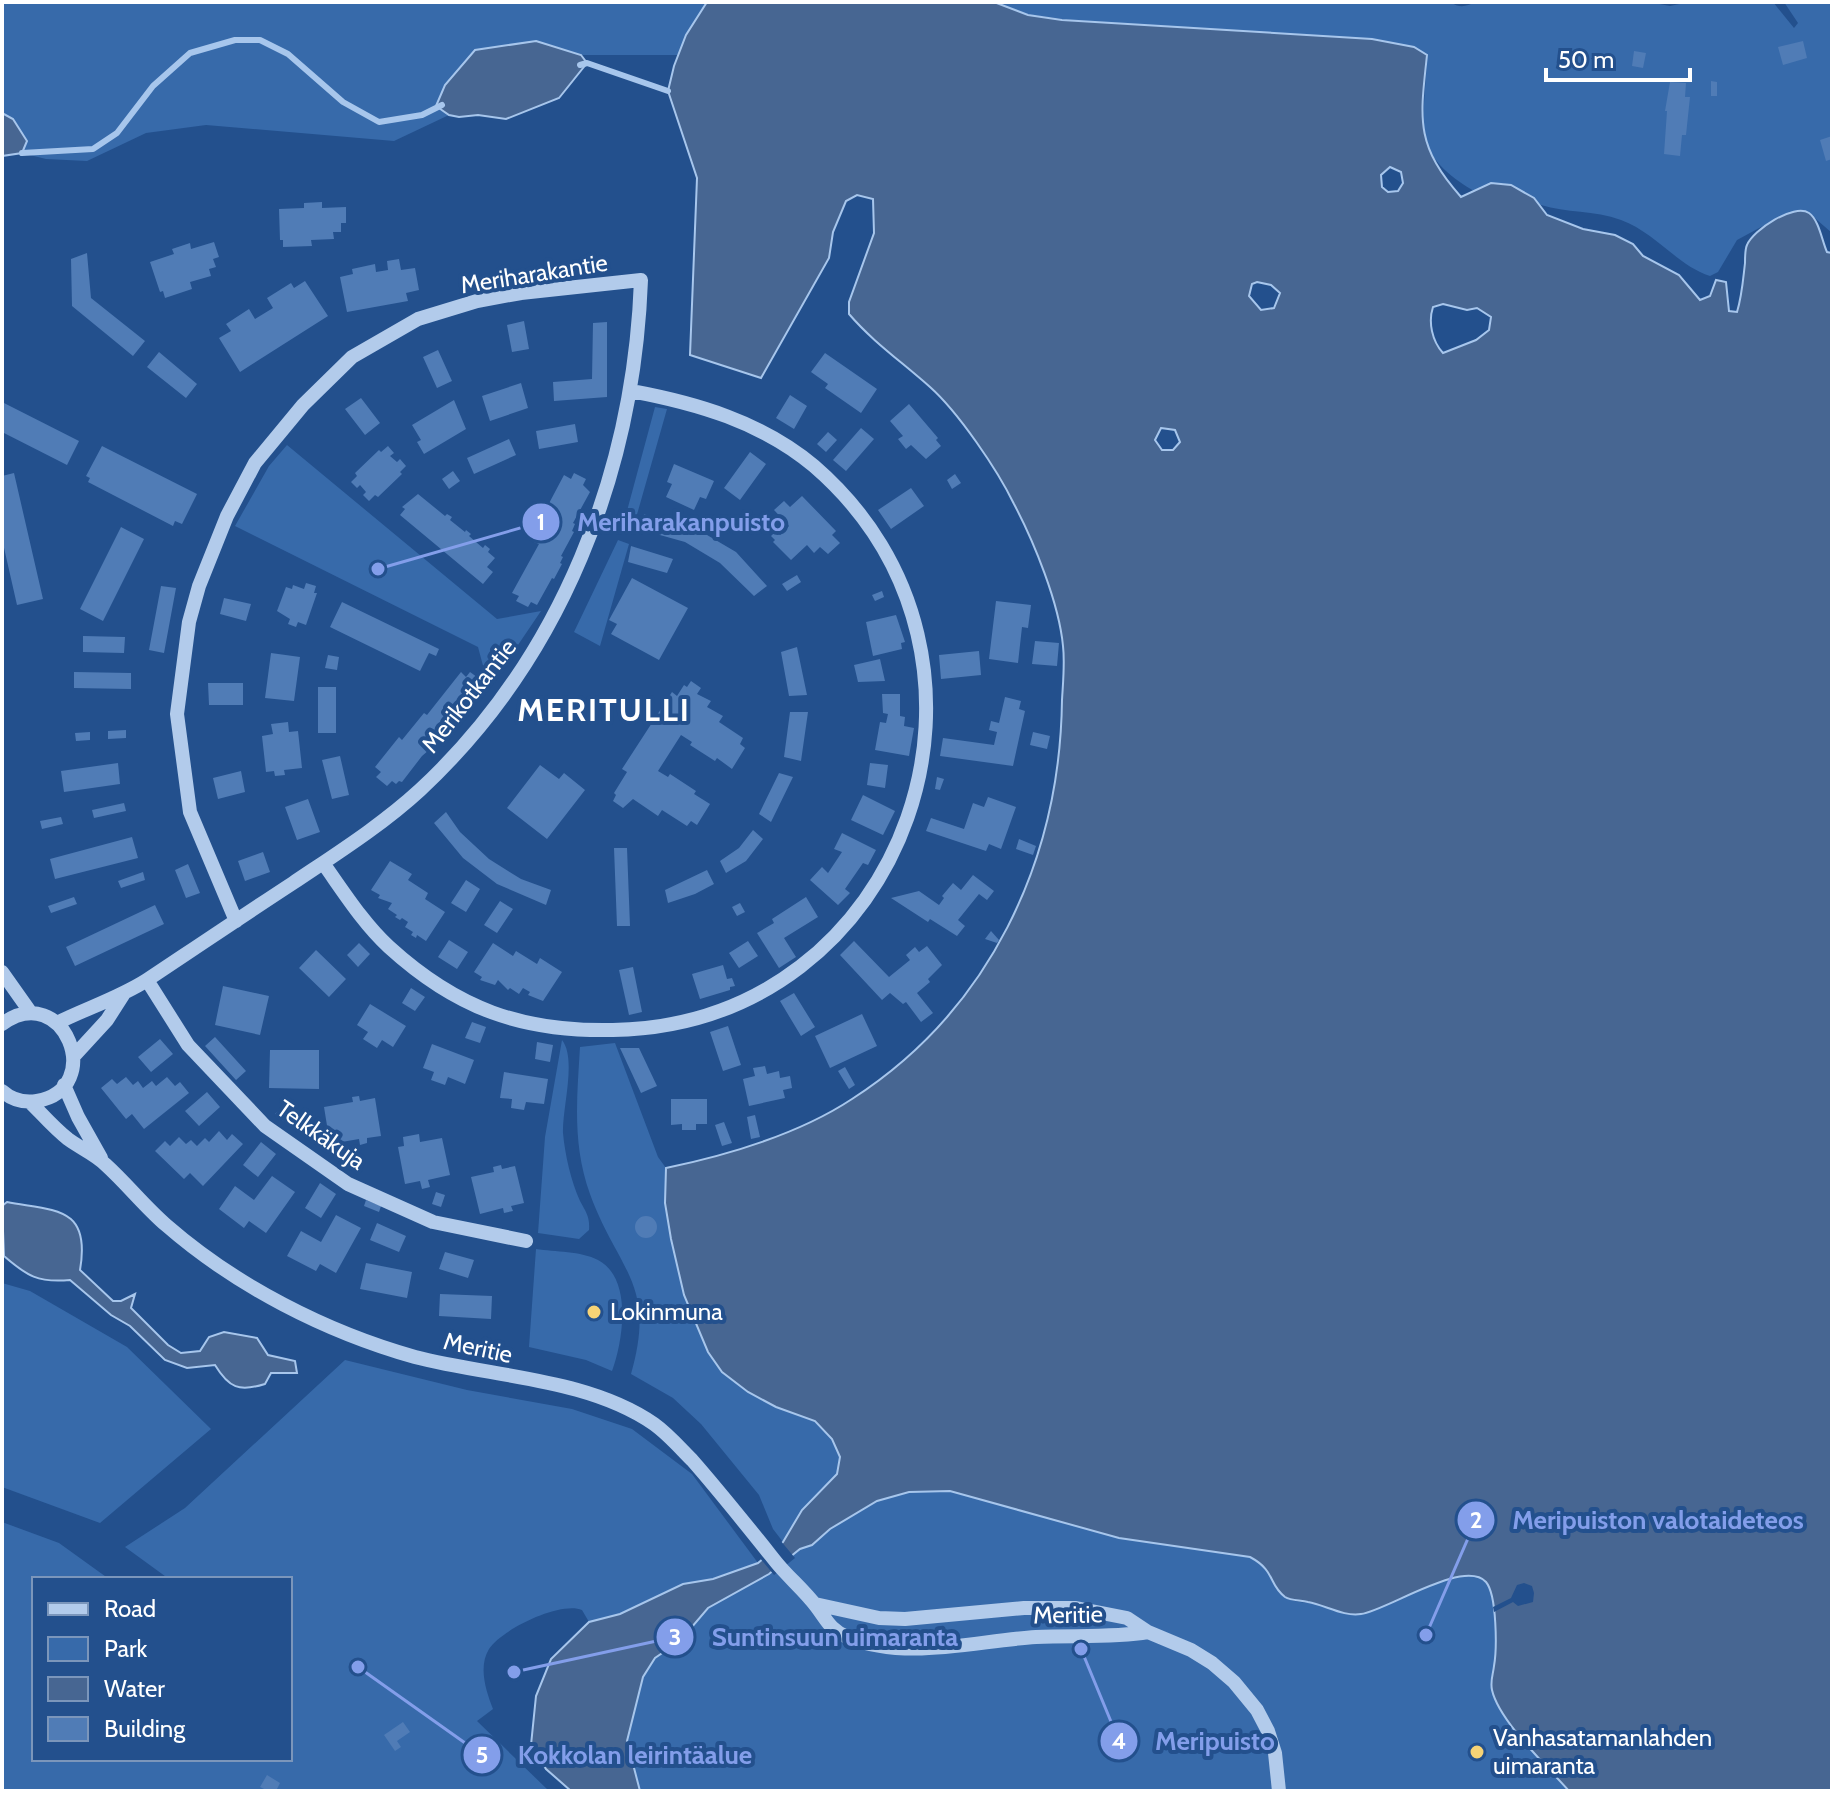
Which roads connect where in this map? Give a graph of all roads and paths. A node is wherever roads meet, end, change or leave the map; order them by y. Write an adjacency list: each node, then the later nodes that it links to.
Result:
1 (641, 280): 2 (street, Merikotkantie); 4 (street, Meriharakantie)
2 (631, 391): 3 (street, Merikotkantie); 3 (street)
3 (323, 863): 4 (street, Merikotkantie)
4 (236, 921): 6 (street, Merikotkantie)
5 (2, 972): 8 (street)
6 (147, 980): 7 (street, Merikotkantie); 16 (street, Telkkäkuja)
7 (123, 995): 9 (street, Merikotkantie); 11 (street, Merikotkantie)
8 (31, 1013): 9 (street); 10 (street)
9 (57, 1023): 11 (street)
10 (2, 1024)
11 (73, 1057): 12 (street)
12 (64, 1085): 14 (street); 15 (street, Meritie)
13 (4, 1095): 14 (street)
14 (30, 1102): 15 (street, Meritie)
15 (103, 1162): 17 (street, Meritie)
16 (526, 1241)
17 (815, 1604): 18 (street, Meritie); 18 (street, Meritie)
18 (1148, 1632): 19 (street, Meritie)
19 (1279, 1791)

